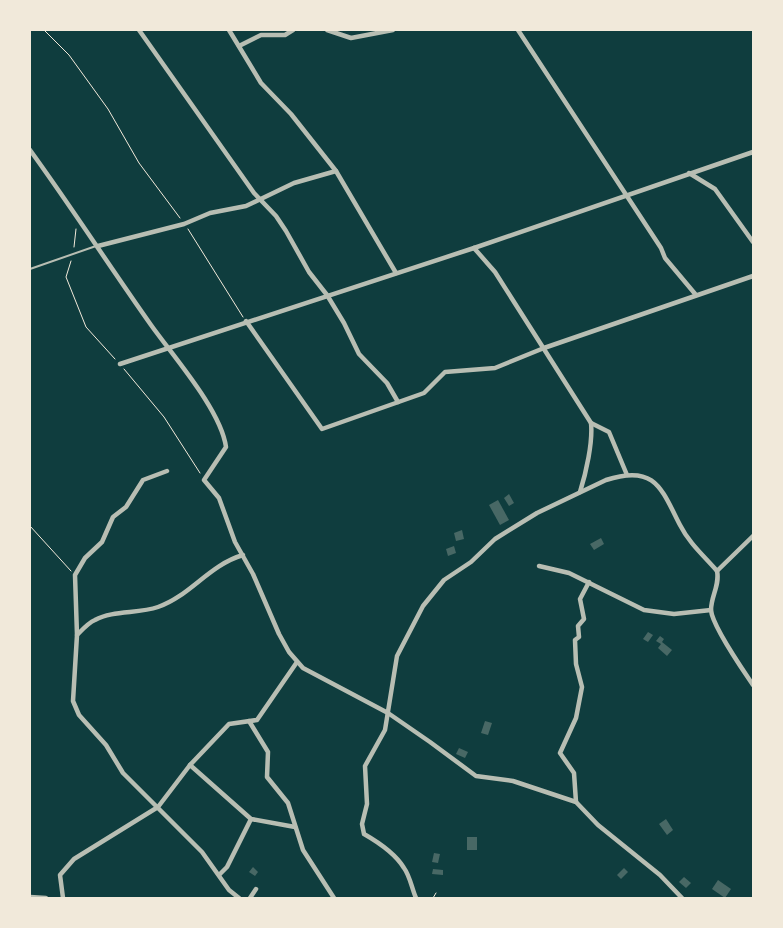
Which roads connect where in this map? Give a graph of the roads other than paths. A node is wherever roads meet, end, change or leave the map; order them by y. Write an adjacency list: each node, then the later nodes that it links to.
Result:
1 (139, 30): 13 (street)
2 (229, 30): 7 (street)
3 (293, 30): 7 (street)
4 (327, 30): 5 (street)
5 (393, 30)
6 (518, 30): 12 (street)
7 (239, 46): 10 (street)
8 (30, 150): 15 (street)
9 (753, 152): 11 (street)
10 (336, 171): 13 (street); 18 (street)
11 (689, 173): 12 (street); 14 (street)
12 (626, 194): 16 (street); 21 (street)
13 (259, 199): 15 (street); 20 (street)
14 (753, 242)
15 (98, 246): 17 (lane); 23 (street)
16 (474, 248): 18 (street); 24 (street)
17 (30, 269)
18 (396, 273): 20 (street)
19 (753, 276): 21 (street)
20 (327, 295): 22 (street); 26 (street)
21 (696, 295): 24 (street)
22 (246, 322): 23 (street); 26 (street)
23 (168, 348): 25 (street); 32 (street)
24 (544, 348): 26 (street); 27 (street)
25 (120, 364)
26 (398, 402)
27 (591, 422): 29 (street); 30 (street)
28 (167, 471): 37 (street)
29 (627, 475): 30 (street); 34 (street)
30 (580, 492): 40 (street)
31 (753, 536): 34 (street)
32 (243, 555): 37 (street); 38 (street)
33 (539, 566): 35 (street)
34 (717, 571): 36 (street)
35 (588, 582): 36 (street); 43 (street)
36 (711, 610): 39 (street)
37 (77, 635): 44 (street)
38 (296, 662): 40 (street); 41 (street)
39 (753, 685)
40 (388, 713): 43 (street); 55 (street)
41 (249, 721): 42 (street); 46 (street)
42 (190, 765): 44 (street); 45 (street)
43 (576, 802): 56 (street)
44 (158, 807): 47 (street); 51 (street)
45 (251, 819): 46 (street); 47 (street)
46 (295, 827): 54 (street)
47 (218, 875): 52 (street)
48 (256, 889): 53 (street)
49 (30, 897): 50 (street)
50 (46, 898)
51 (63, 898)
52 (239, 898)
53 (250, 898)
54 (334, 898)
55 (416, 898)
56 (682, 898)

